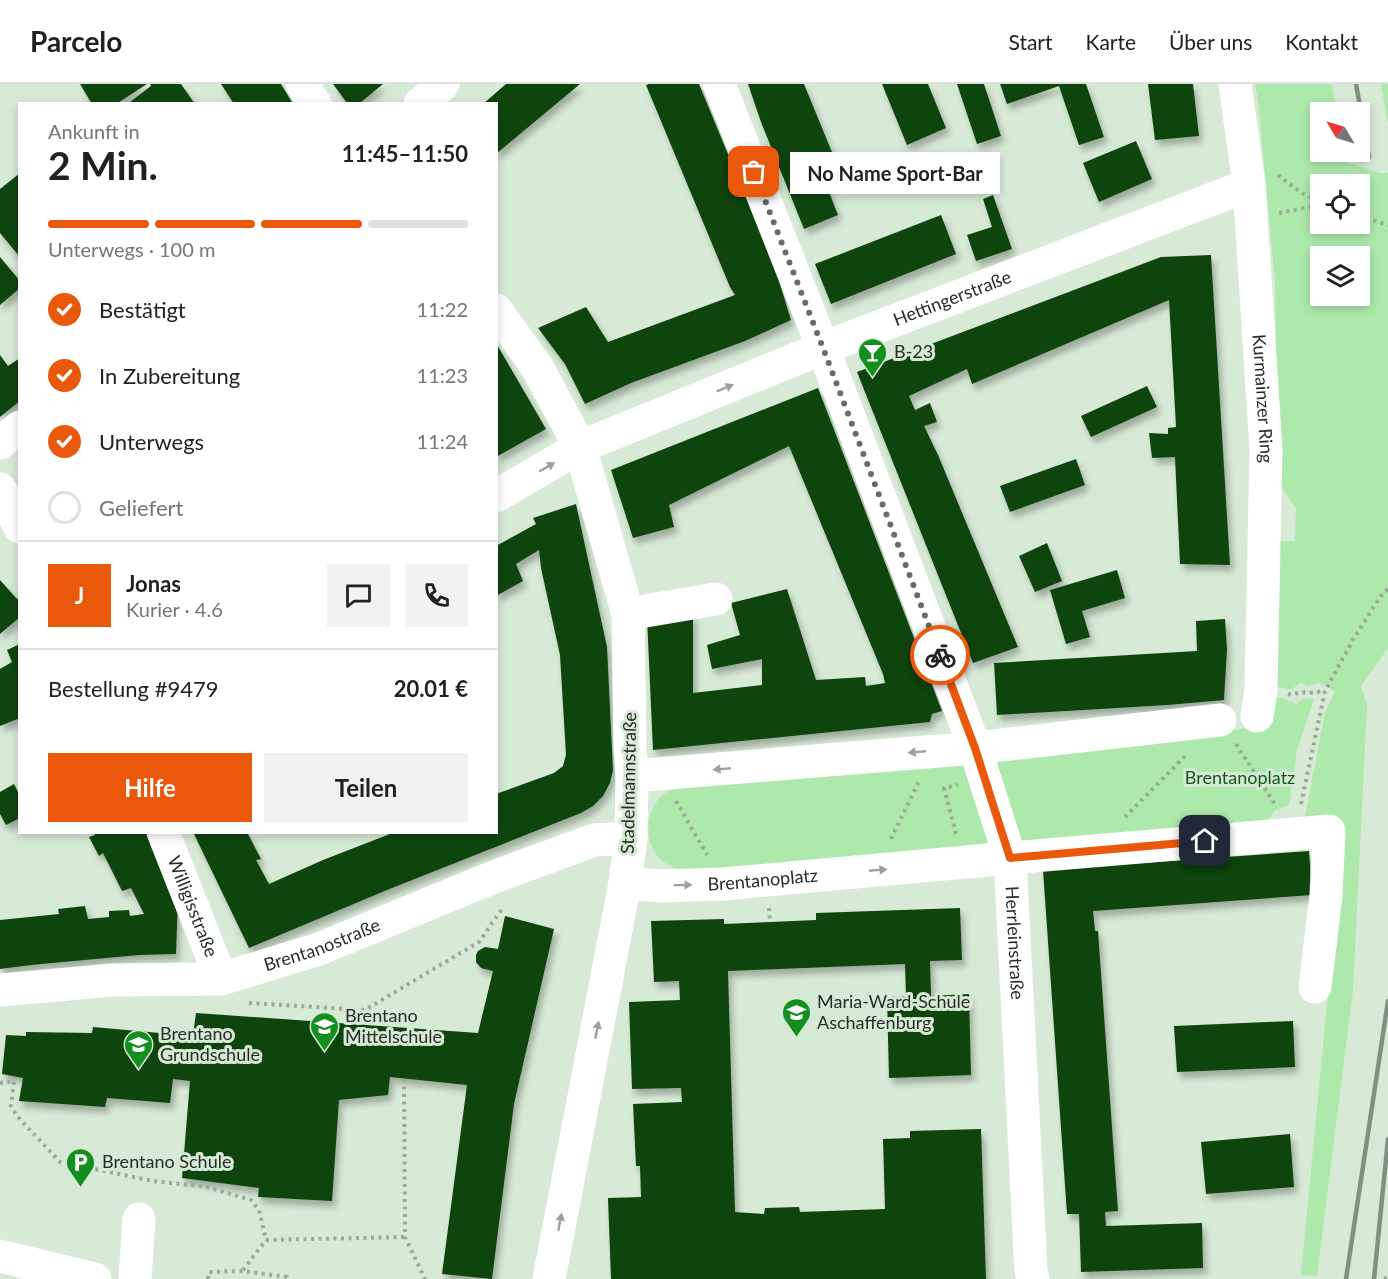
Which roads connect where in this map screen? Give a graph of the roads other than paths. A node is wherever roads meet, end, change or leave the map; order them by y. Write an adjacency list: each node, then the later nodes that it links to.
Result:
1 (302, 84): 5 (street)
2 (443, 84): 6 (street)
3 (719, 84): 9 (street, Herrleinstraße)
4 (1235, 84): 7 (street, Kurmainzer Ring)
5 (314, 102)
6 (422, 102)
7 (1250, 185): 9 (street, Hettingerstraße); 18 (street, Kurmainzer Ring)
8 (498, 313): 12 (street, Stadelmannstraße)
9 (823, 348): 12 (street, Hettingerstraße, one-way to 9); 20 (street, Herrleinstraße)
10 (18, 429): 11 (street)
11 (0, 443)
12 (580, 447): 14 (street, Hettingerstraße, one-way to 12); 17 (street, Stadelmannstraße)
13 (0, 489): 15 (street)
14 (498, 495)
15 (18, 523)
16 (716, 600): 17 (street)
17 (628, 614): 21 (street, Stadelmannstraße)
18 (1257, 716)
19 (1220, 720): 20 (street)
20 (975, 748): 21 (street, one-way to 21); 24 (street, Herrleinstraße)
21 (646, 775): 23 (street, Stadelmannstraße)
22 (164, 834): 28 (street, Willigisstraße)
23 (631, 838): 25 (street, Stadelmannstraße); 28 (street, Brentanostraße)
24 (1010, 858): 25 (street, Brentanoplatz, one-way to 24); 26 (street, Brentanoplatz); 34 (street, Herrleinstraße)
25 (625, 883): 33 (street, Stadelmannstraße, one-way to 25)
26 (1315, 987)
27 (0, 990): 28 (street, Brentanostraße)
28 (230, 990)
29 (139, 1219): 32 (street)
30 (0, 1256): 31 (street)
31 (95, 1279)
32 (135, 1279)
33 (549, 1279)
34 (1033, 1279)

